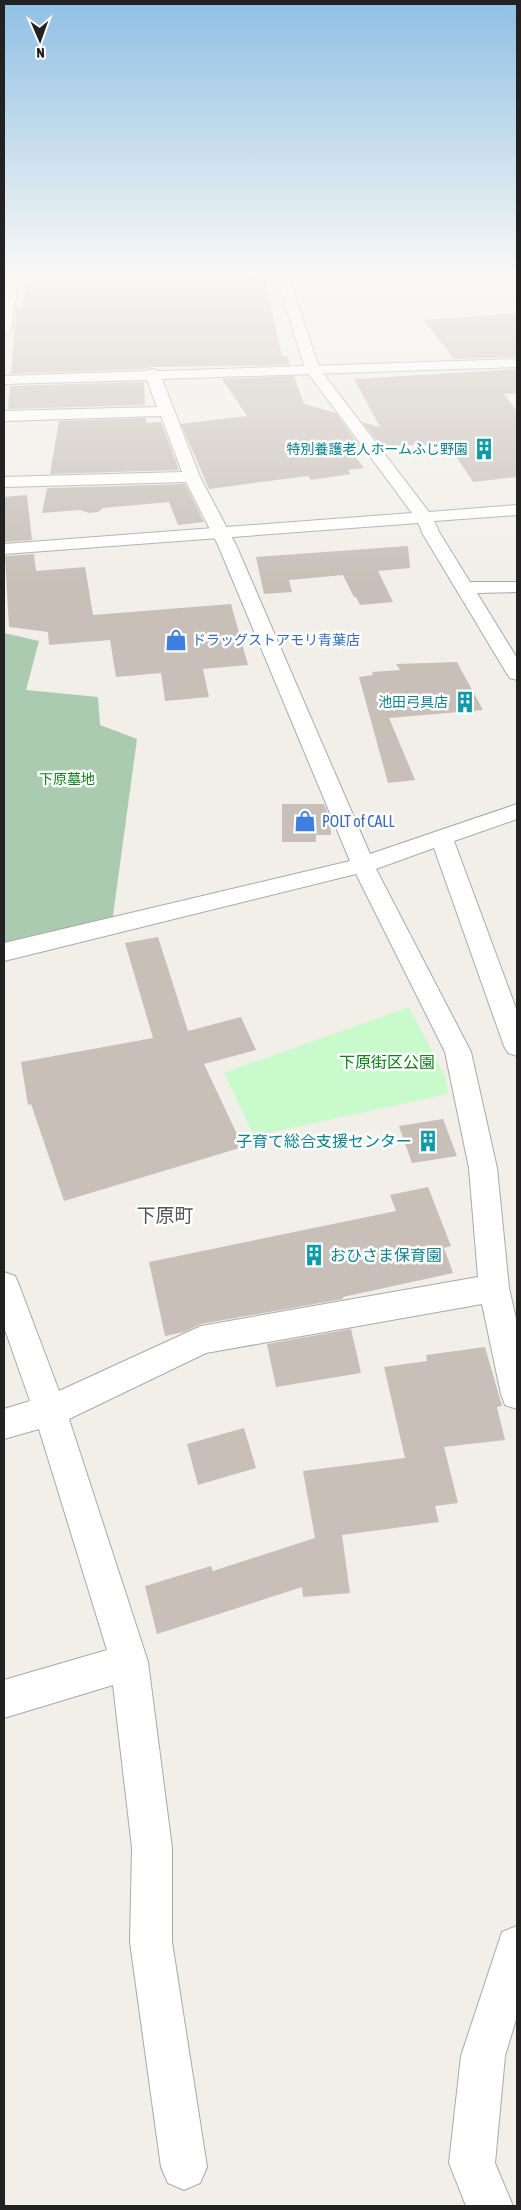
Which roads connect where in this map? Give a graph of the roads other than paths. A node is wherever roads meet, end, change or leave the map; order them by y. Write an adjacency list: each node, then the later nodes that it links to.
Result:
1 (65, 377): 4 (street)
2 (154, 377): 5 (street)
3 (318, 377): 10 (street)
4 (4, 380)
5 (166, 411): 6 (street); 7 (street)
6 (4, 416)
7 (192, 477): 8 (street); 12 (street)
8 (4, 482)
9 (517, 510): 10 (street)
10 (427, 524): 11 (street); 12 (street); 16 (street)
11 (517, 525)
12 (224, 539): 13 (street); 14 (street); 20 (street)
13 (4, 549)
14 (4, 561)
15 (517, 587): 16 (street)
16 (464, 588): 17 (street)
17 (517, 674)
18 (517, 811): 19 (street)
19 (442, 838): 20 (street); 22 (street)
20 (363, 865): 21 (street); 24 (street)
21 (4, 952)
22 (517, 1046)
23 (4, 1284): 26 (street)
24 (494, 1288): 25 (street); 26 (street)
25 (517, 1394)
26 (50, 1411): 27 (street); 28 (street)
27 (4, 1424)
28 (129, 1662): 29 (street); 31 (street)
29 (4, 1699)
30 (517, 1947): 32 (street)
31 (184, 2167)
32 (488, 2206)

